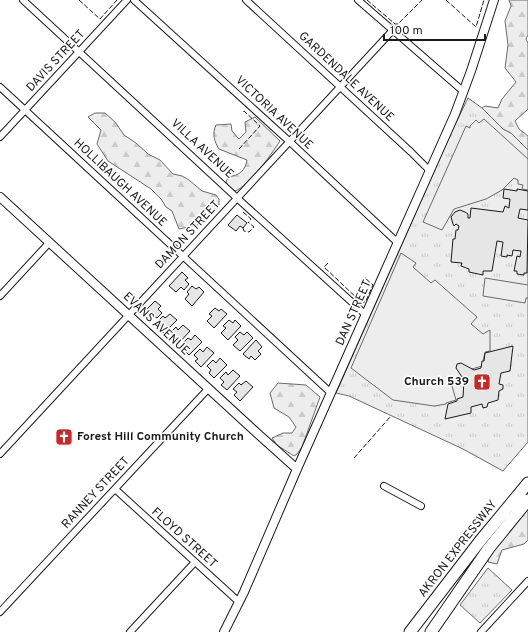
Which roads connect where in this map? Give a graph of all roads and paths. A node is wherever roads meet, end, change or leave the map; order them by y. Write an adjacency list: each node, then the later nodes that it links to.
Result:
1 (24, 0): 8 (street, VILLA AVENUE)
2 (127, 0): 8 (street, DAVIS STREET)
3 (134, 0): 14 (street, VICTORIA AVENUE)
4 (246, 0): 10 (street, GARDENDALE AVENUE)
5 (358, 0): 7 (street)
6 (494, 0): 11 (street, DAN STREET)
7 (392, 31): 10 (street, DAMON STREET); 11 (street)
8 (79, 51): 12 (street, DAVIS STREET); 17 (street, VILLA AVENUE)
9 (0, 87): 12 (street, HOLLIBAUGH AVENUE)
10 (341, 87): 14 (street, DAMON STREET); 15 (street, GARDENDALE AVENUE)
11 (464, 92): 15 (street, DAN STREET)
12 (25, 111): 13 (street, DAVIS STREET); 20 (street, HOLLIBAUGH AVENUE)
13 (0, 137)
14 (290, 142): 17 (street, DAMON STREET); 19 (street, VICTORIA AVENUE)
15 (430, 170): 19 (street, DAN STREET)
16 (0, 197): 18 (street, EVANS AVENUE)
17 (237, 198): 20 (street, DAMON STREET); 22 (street, VILLA AVENUE)
18 (49, 243): 21 (street); 23 (street, EVANS AVENUE)
19 (398, 243): 22 (street, DAN STREET)
20 (183, 256): 23 (street, DAMON STREET); 25 (street, HOLLIBAUGH AVENUE)
21 (0, 296)
22 (366, 315): 25 (street, DAN STREET)
23 (128, 316): 24 (street, EVANS AVENUE); 26 (street, DAMON STREET)
24 (208, 388): 27 (street, EVANS AVENUE); 30 (street, RANNEY STREET)
25 (331, 393): 27 (street, DAN STREET)
26 (0, 454)
27 (297, 468): 35 (street, DAN STREET)
28 (528, 483): 39 (highway, AKRON EXPRESSWAY)
29 (384, 486): 32 (street)
30 (115, 489): 33 (street, FLOYD STREET); 36 (street, RANNEY STREET)
31 (528, 500): 40 (highway, AKRON EXPRESSWAY)
32 (421, 506)
33 (195, 562): 35 (street, FLOYD STREET); 37 (street)
34 (528, 581): 41 (street)
35 (239, 602): 38 (street, DAN STREET)
36 (0, 612)
37 (130, 632)
38 (224, 632)
39 (410, 632)
40 (431, 632)
41 (481, 632)

